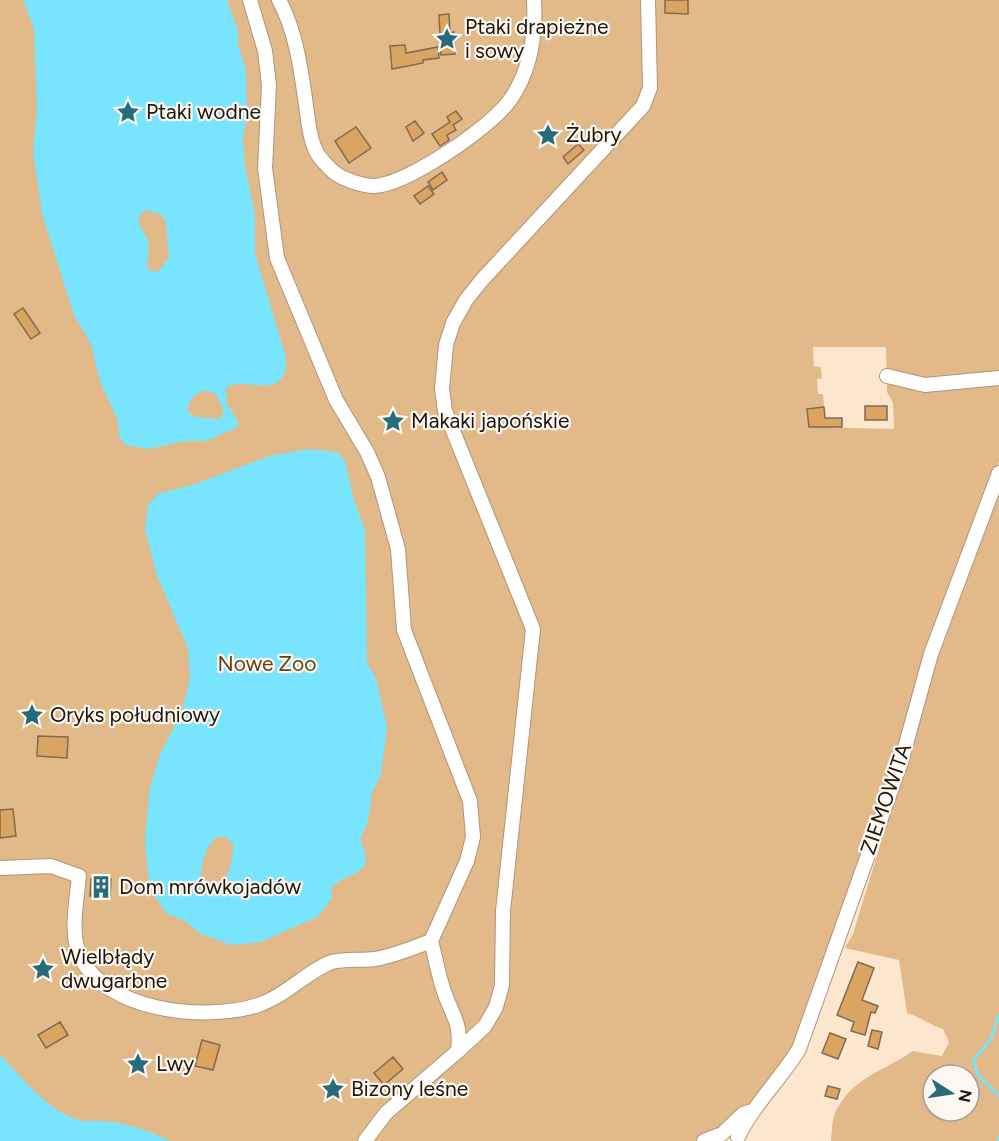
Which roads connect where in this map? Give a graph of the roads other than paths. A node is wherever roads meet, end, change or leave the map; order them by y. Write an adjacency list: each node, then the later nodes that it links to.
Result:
1 (250, 0): 9 (street)
2 (279, 0): 3 (street)
3 (534, 0)
4 (648, 0): 11 (street)
5 (887, 376): 6 (street)
6 (999, 378)
7 (999, 473): 13 (street, ZIEMOWITA)
8 (0, 868): 9 (street)
9 (431, 941): 10 (street)
10 (457, 1020): 11 (street); 12 (street)
11 (485, 1026): 12 (street)
12 (458, 1052): 14 (street)
13 (729, 1137): 15 (street, ZIEMOWITA)
14 (365, 1141)
15 (704, 1141)

